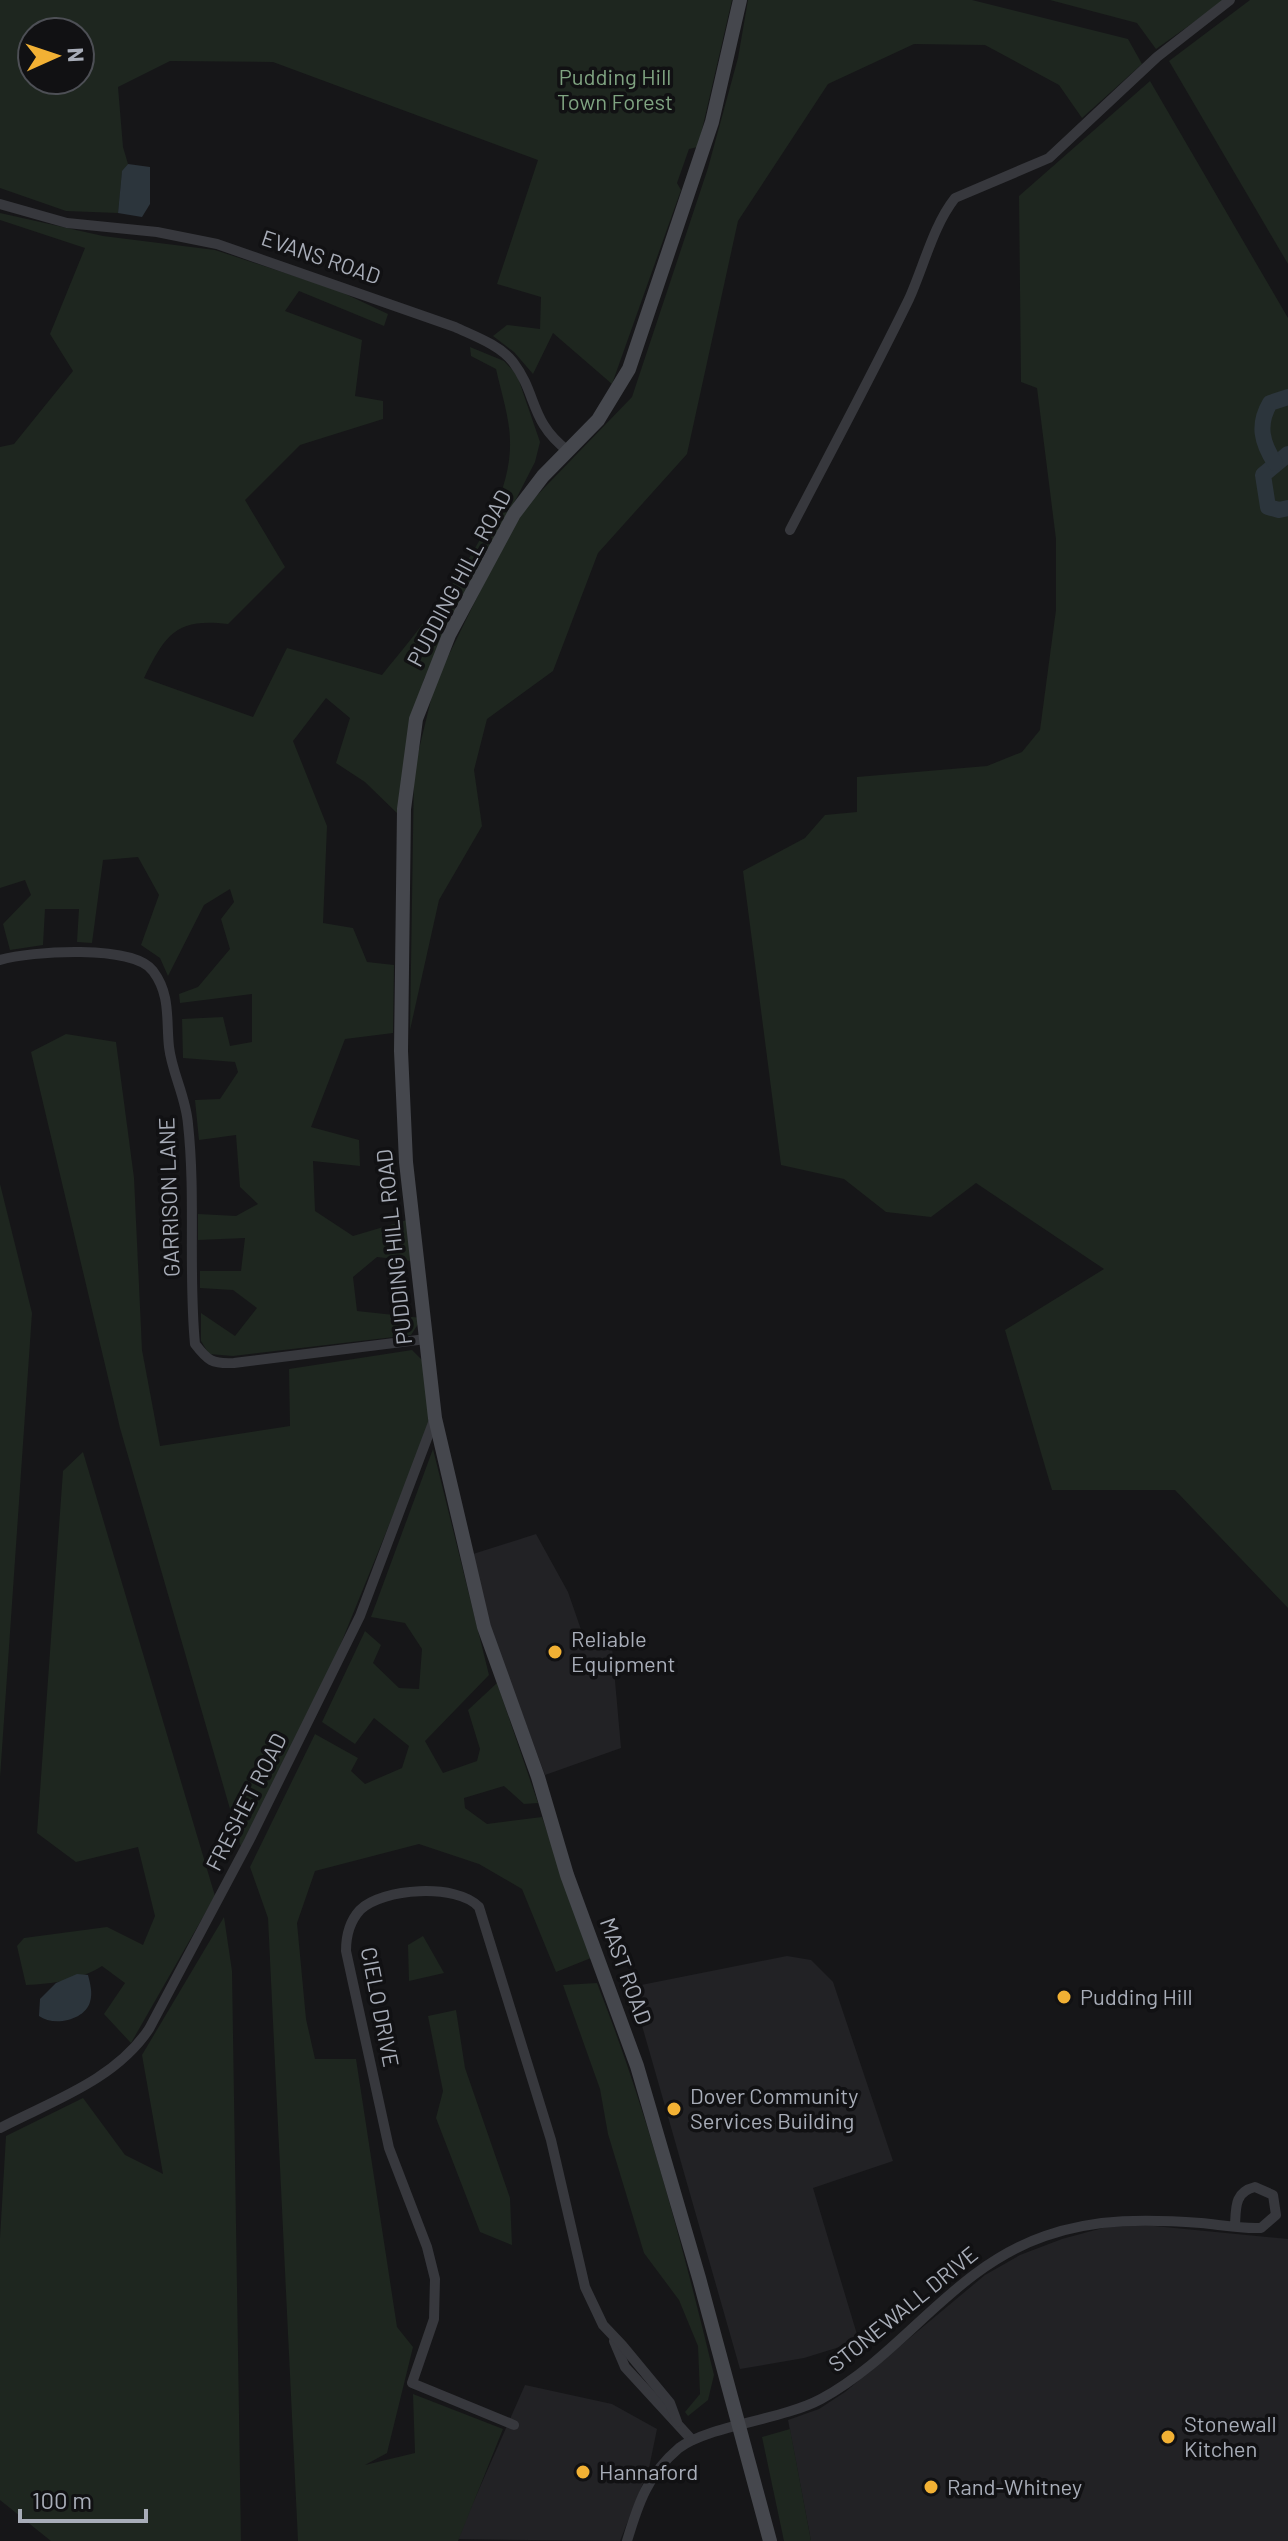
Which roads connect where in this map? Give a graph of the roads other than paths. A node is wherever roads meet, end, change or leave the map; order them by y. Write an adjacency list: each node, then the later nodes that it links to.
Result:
1 (740, 0): 4 (street, PUDDING HILL ROAD)
2 (1230, 0): 5 (street)
3 (0, 204): 4 (street, EVANS ROAD)
4 (568, 451): 7 (street, PUDDING HILL ROAD)
5 (790, 530)
6 (0, 960): 7 (street, GARRISON LANE)
7 (426, 1339): 8 (street, PUDDING HILL ROAD)
8 (435, 1418): 9 (street, FRESHET ROAD); 12 (street, MAST ROAD)
9 (0, 2128)
10 (1235, 2226): 10 (street, STONEWALL DRIVE); 12 (street, STONEWALL DRIVE)
11 (514, 2425): 13 (street, CIELO DRIVE)
12 (739, 2427): 13 (street, STONEWALL DRIVE); 15 (street, MAST ROAD)
13 (692, 2440): 14 (street)
14 (627, 2541)
15 (770, 2541)

